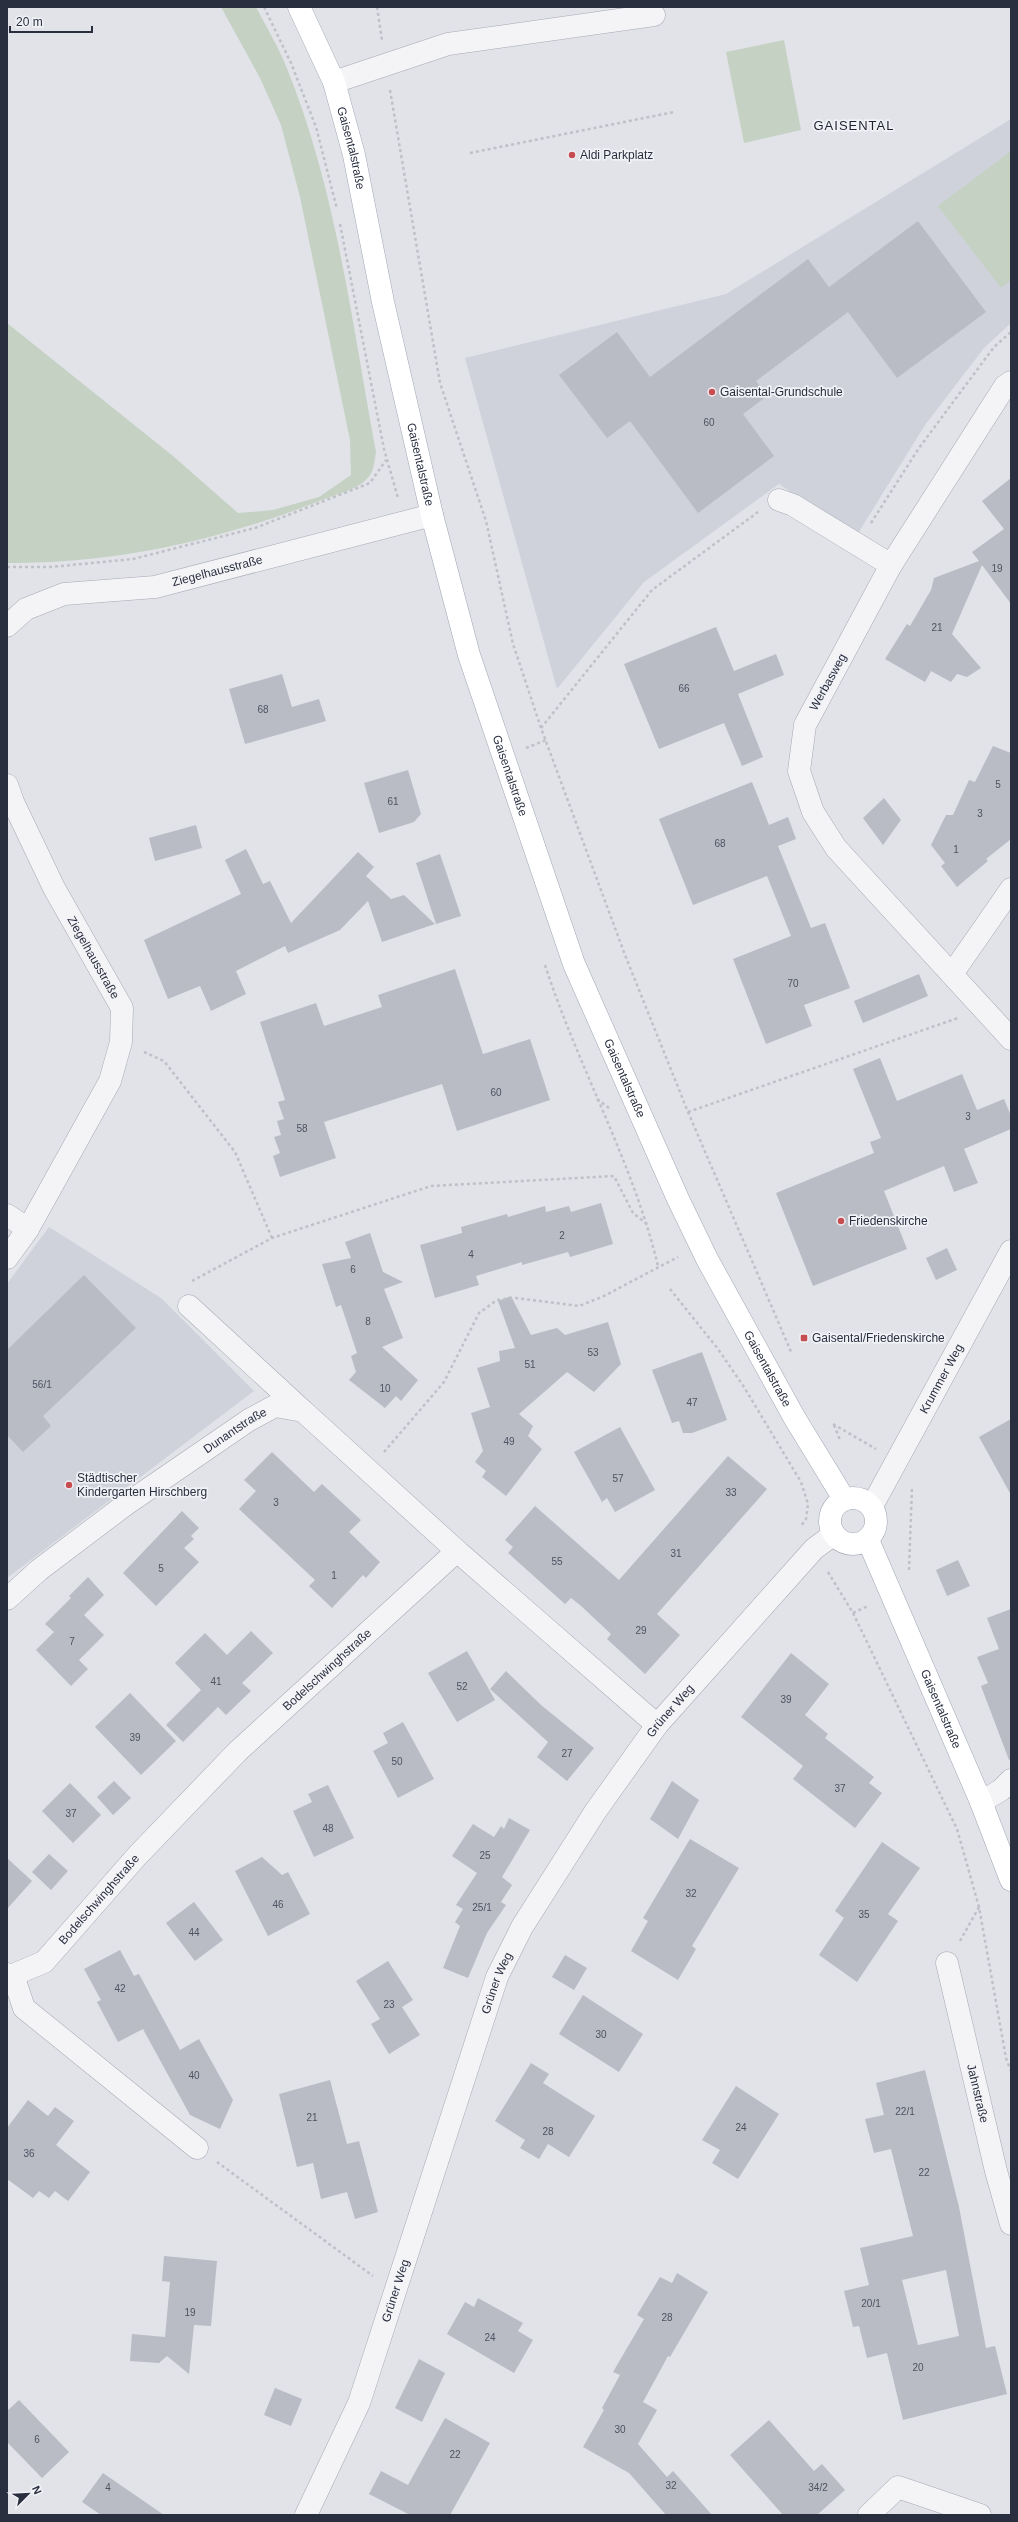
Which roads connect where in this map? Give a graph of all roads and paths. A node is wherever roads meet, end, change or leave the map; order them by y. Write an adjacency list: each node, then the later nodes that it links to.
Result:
1 (264, 7): 9 (path)
2 (299, 7): 6 (main road, Gaisentalstraße)
3 (377, 7): 5 (path)
4 (654, 15): 5 (street)
5 (386, 64): 6 (street); 19 (path)
6 (334, 82): 14 (main road, Gaisentalstraße)
7 (674, 112): 8 (path)
8 (470, 153)
9 (337, 211)
10 (339, 218): 17 (path)
11 (1011, 332): 15 (path)
12 (1011, 382): 16 (street, Werbasweg)
13 (779, 500): 15 (street); 19 (path)
14 (432, 516): 18 (street, Ziegelhausstraße); 46 (main road, Gaisentalstraße)
15 (857, 546): 16 (street)
16 (891, 566): 24 (street, Werbasweg)
17 (7, 568)
18 (7, 626)
19 (541, 728): 20 (path)
20 (546, 740): 21 (path); 29 (path)
21 (519, 750)
22 (7, 785): 27 (street, Ziegelhausstraße)
23 (1011, 890): 24 (street)
24 (952, 974): 25 (street, Werbasweg)
25 (984, 1009): 26 (street, Werbasweg); 29 (path)
26 (1011, 1039)
27 (121, 1042): 32 (street, Ziegelhausstraße); 33 (path)
28 (596, 1099): 31 (path)
29 (688, 1112): 41 (path)
30 (7, 1215): 32 (street)
31 (648, 1225): 33 (path); 37 (path)
32 (28, 1229): 35 (street, Ziegelhausstraße)
33 (272, 1238): 38 (path)
34 (680, 1256): 37 (path)
35 (7, 1258)
36 (1008, 1260): 44 (street, Krummer Weg)
37 (658, 1266): 45 (path)
38 (188, 1283)
39 (670, 1289): 50 (path)
40 (189, 1306): 42 (street)
41 (792, 1354)
42 (303, 1411): 45 (street); 53 (street, Dunantstraße)
43 (833, 1424): 44 (path)
44 (896, 1461): 47 (street, Krummer Weg); 52 (path)
45 (369, 1469): 51 (street)
46 (844, 1499): 47 (main road); 48 (main road)
47 (872, 1506): 49 (main road)
48 (834, 1534): 49 (main road); 50 (street, Grüner Weg)
49 (868, 1540): 56 (main road, Gaisentalstraße)
50 (814, 1549): 54 (street, Grüner Weg); 58 (path)
51 (457, 1551): 54 (street); 61 (street, Bodelschwinghstraße)
52 (909, 1574)
53 (7, 1599)
54 (656, 1725): 65 (street, Grüner Weg)
55 (1011, 1780): 56 (street)
56 (981, 1802): 57 (main road, Gaisentalstraße)
57 (1011, 1880)
58 (979, 1907): 59 (path); 62 (path)
59 (964, 1934)
60 (947, 1963): 64 (street, Jahnstraße)
61 (10, 1975): 63 (street, Bodelschwinghstraße)
62 (1011, 2071)
63 (197, 2148): 65 (path)
64 (1011, 2224)
65 (396, 2292): 66 (street, Grüner Weg)
66 (306, 2515)
67 (869, 2515): 68 (street)
68 (980, 2515)

